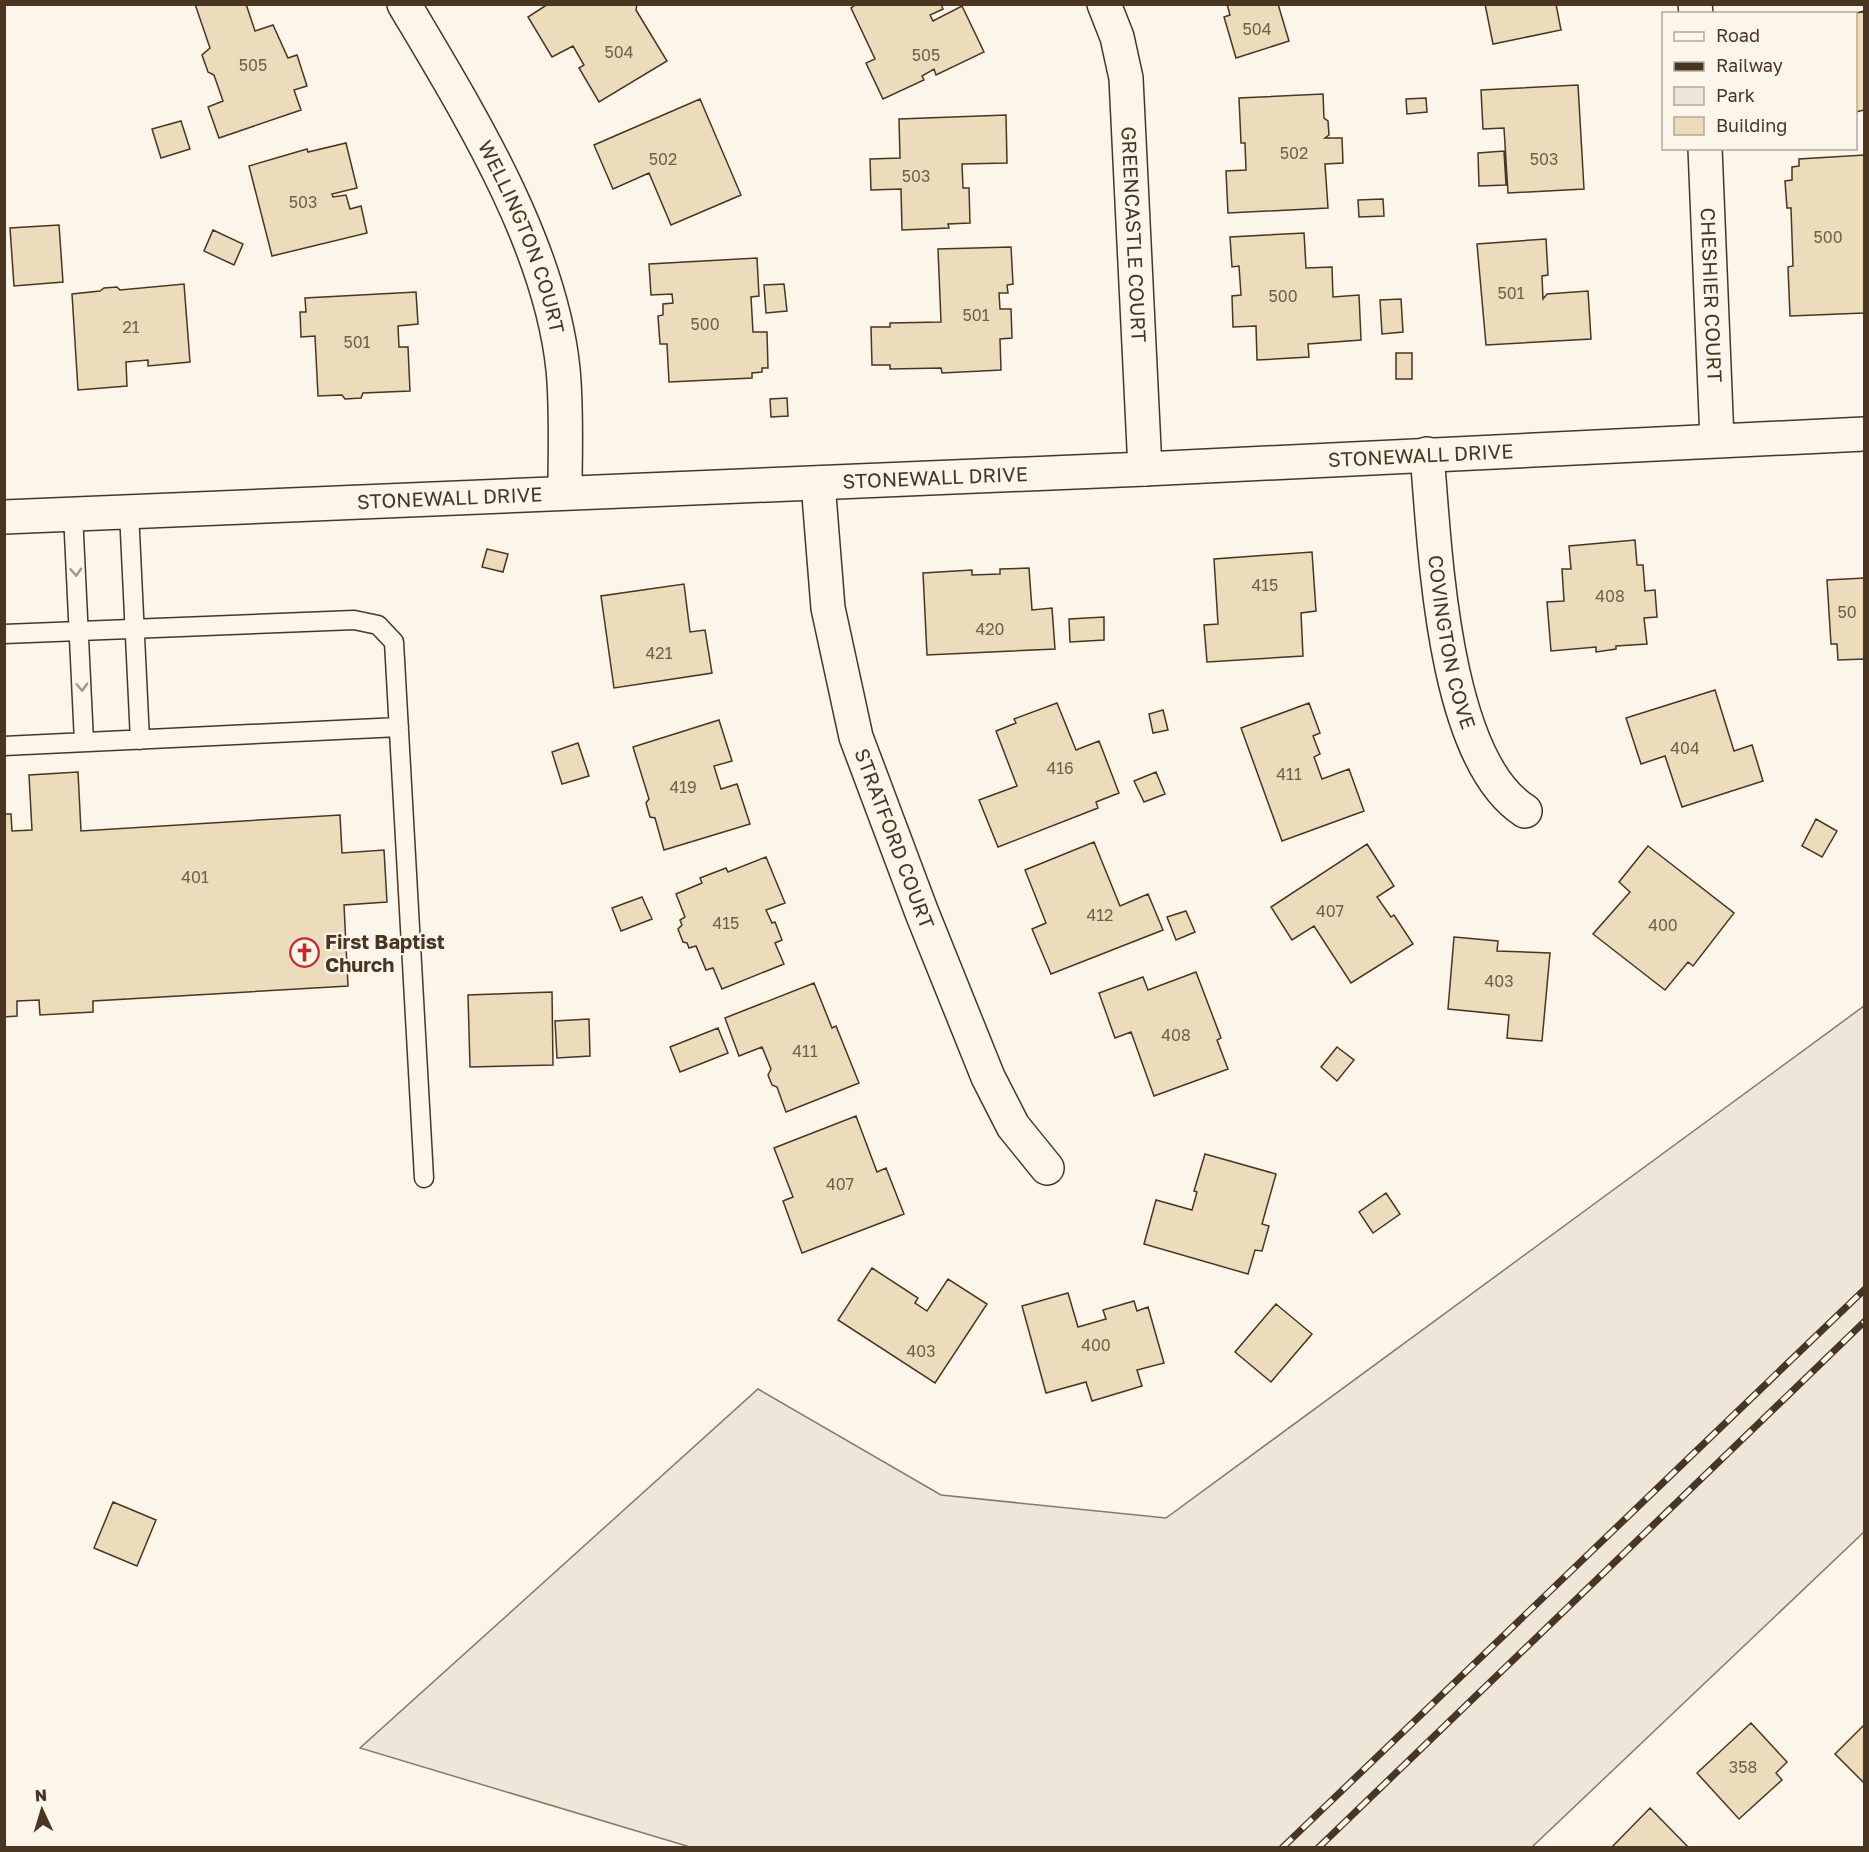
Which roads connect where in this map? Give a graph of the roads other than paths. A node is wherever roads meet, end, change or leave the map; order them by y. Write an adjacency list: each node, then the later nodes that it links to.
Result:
1 (404, 4): 9 (street, WELLINGTON COURT)
2 (1104, 4): 7 (street, GREENCASTLE COURT)
3 (1705, 150): 5 (street, CHESHIER COURT)
4 (1864, 434): 5 (street, STONEWALL DRIVE)
5 (1717, 440): 6 (street, STONEWALL DRIVE)
6 (1427, 454): 7 (street, STONEWALL DRIVE); 20 (street, COVINGTON COVE)
7 (1145, 469): 8 (street, STONEWALL DRIVE)
8 (818, 483): 9 (street, STONEWALL DRIVE); 21 (street, STRATFORD COURT)
9 (565, 492): 10 (street, STONEWALL DRIVE)
10 (129, 512): 11 (street, STONEWALL DRIVE); 13 (lane)
11 (73, 514): 12 (street, STONEWALL DRIVE); 14 (lane, one-way to 14)
12 (4, 517)
13 (135, 629): 14 (lane); 16 (lane); 17 (lane)
14 (80, 632): 15 (lane); 18 (lane, one-way to 18)
15 (4, 634)
16 (399, 727): 17 (lane); 22 (lane)
17 (140, 740): 18 (lane)
18 (84, 742): 19 (lane)
19 (4, 746)
20 (1525, 811)
21 (1047, 1168)
22 (424, 1178)

